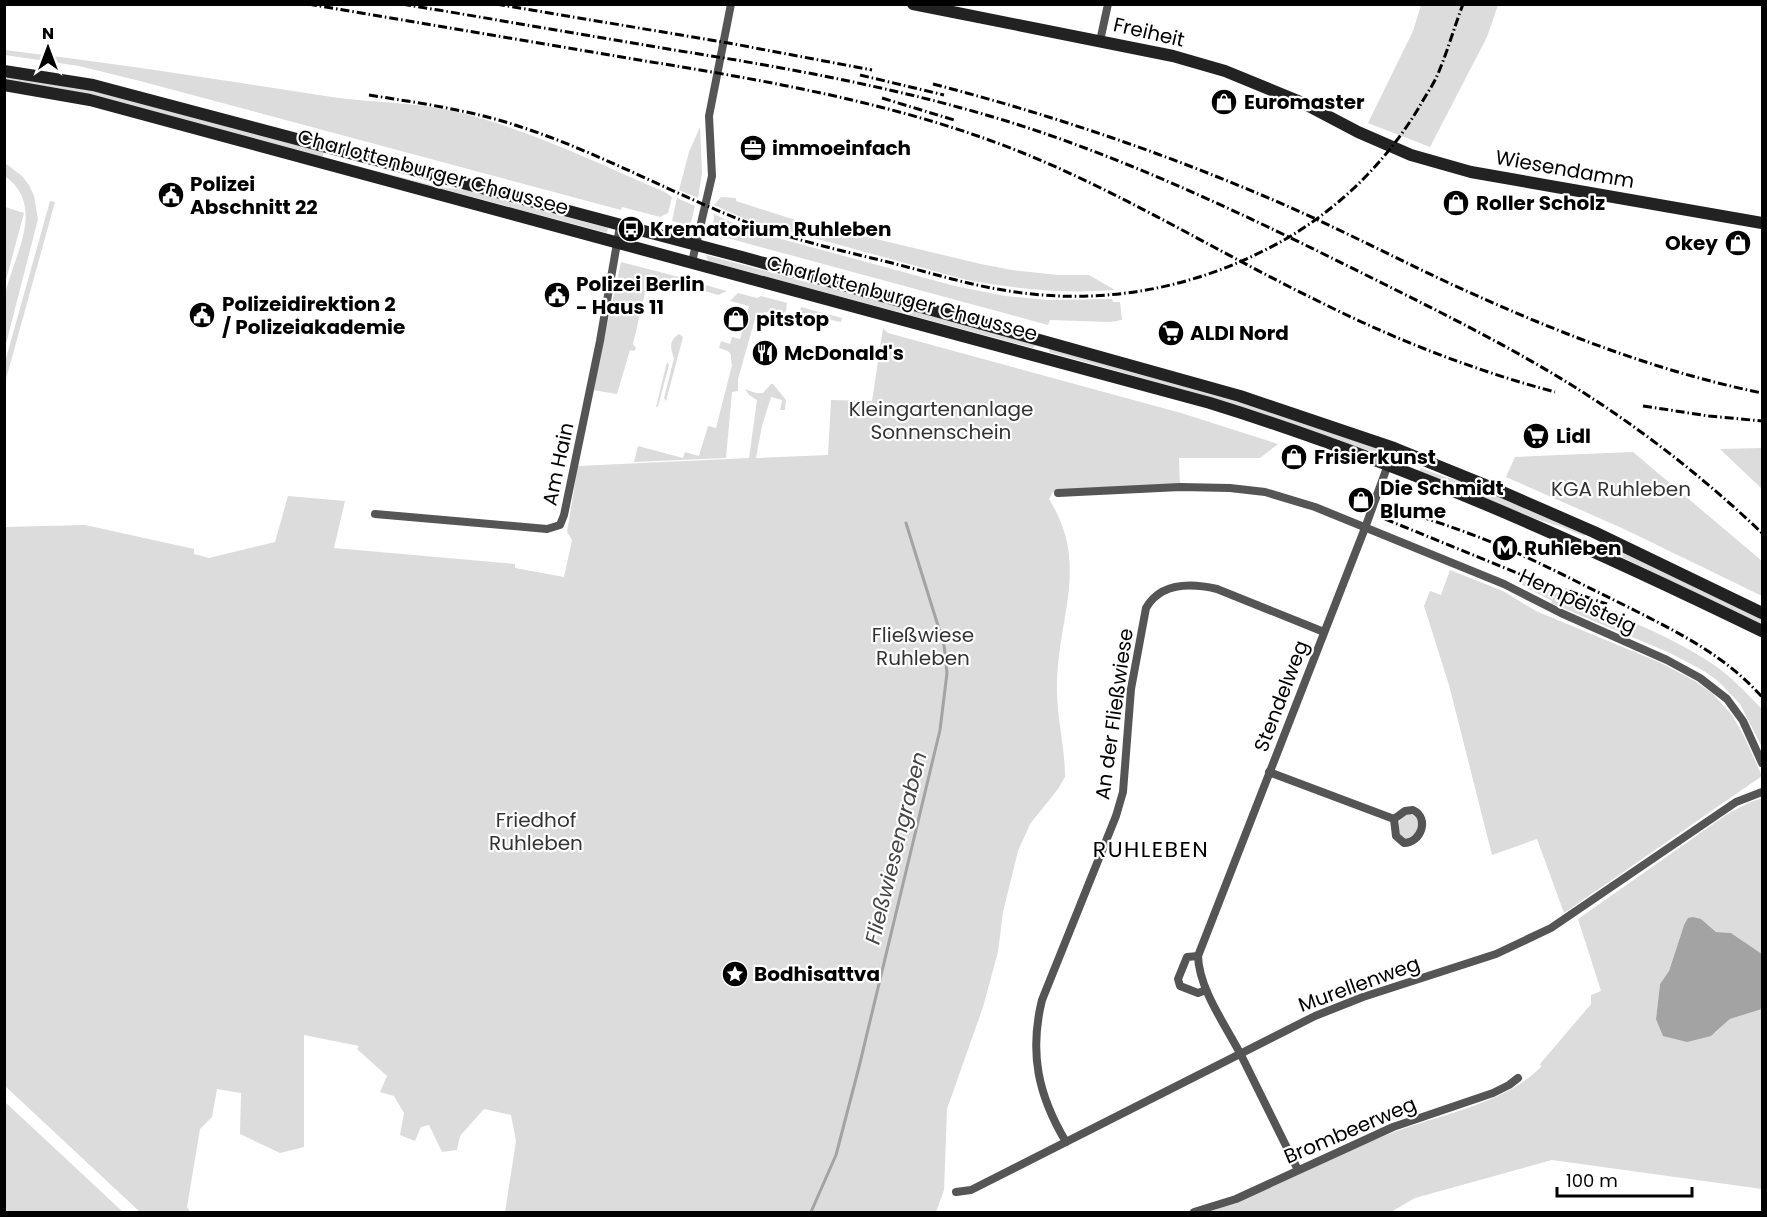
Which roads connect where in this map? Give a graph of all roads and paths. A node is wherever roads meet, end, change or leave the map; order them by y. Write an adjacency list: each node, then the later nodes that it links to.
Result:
1 (731, 4): 11 (street)
2 (913, 4): 4 (main road, Freiheit)
3 (1108, 4): 4 (street)
4 (1100, 41): 7 (main road, Freiheit)
5 (4, 71): 9 (main road, Charlottenburger Chaussee)
6 (4, 85): 10 (main road, Charlottenburger Chaussee)
7 (1365, 135): 8 (main road, Wiesendamm)
8 (1762, 223)
9 (620, 226): 10 (street, Am Hain); 11 (main road, Charlottenburger Chaussee)
10 (618, 242): 12 (main road, Charlottenburger Chaussee); 16 (street, Am Hain)
11 (696, 245): 12 (street); 13 (main road, Charlottenburger Chaussee)
12 (692, 262): 14 (main road, Charlottenburger Chaussee)
13 (1394, 448): 14 (street, Stendelweg); 18 (main road, Charlottenburger Chaussee)
14 (1388, 465): 17 (street, Stendelweg); 19 (main road, Charlottenburger Chaussee)
15 (1058, 493): 17 (street, Hempelsteig)
16 (375, 514)
17 (1365, 528): 20 (street, Stendelweg); 21 (street, Hempelsteig)
18 (1762, 613)
19 (1762, 631)
20 (1324, 632): 22 (street, Stendelweg); 29 (street, An der Fließwiese)
21 (1762, 763)
22 (1269, 772): 24 (street); 25 (street, Stendelweg)
23 (1762, 792): 27 (street, Murellenweg)
24 (1394, 819)
25 (1198, 956): 26 (street); 26 (street, Stendelweg)
26 (1206, 990): 27 (street)
27 (1240, 1054): 29 (street, Murellenweg); 30 (street)
28 (1518, 1078): 30 (street, Brombeerweg)
29 (1066, 1142): 31 (street, Murellenweg)
30 (1298, 1170): 32 (street, Brombeerweg)
31 (956, 1192)
32 (1194, 1212)

